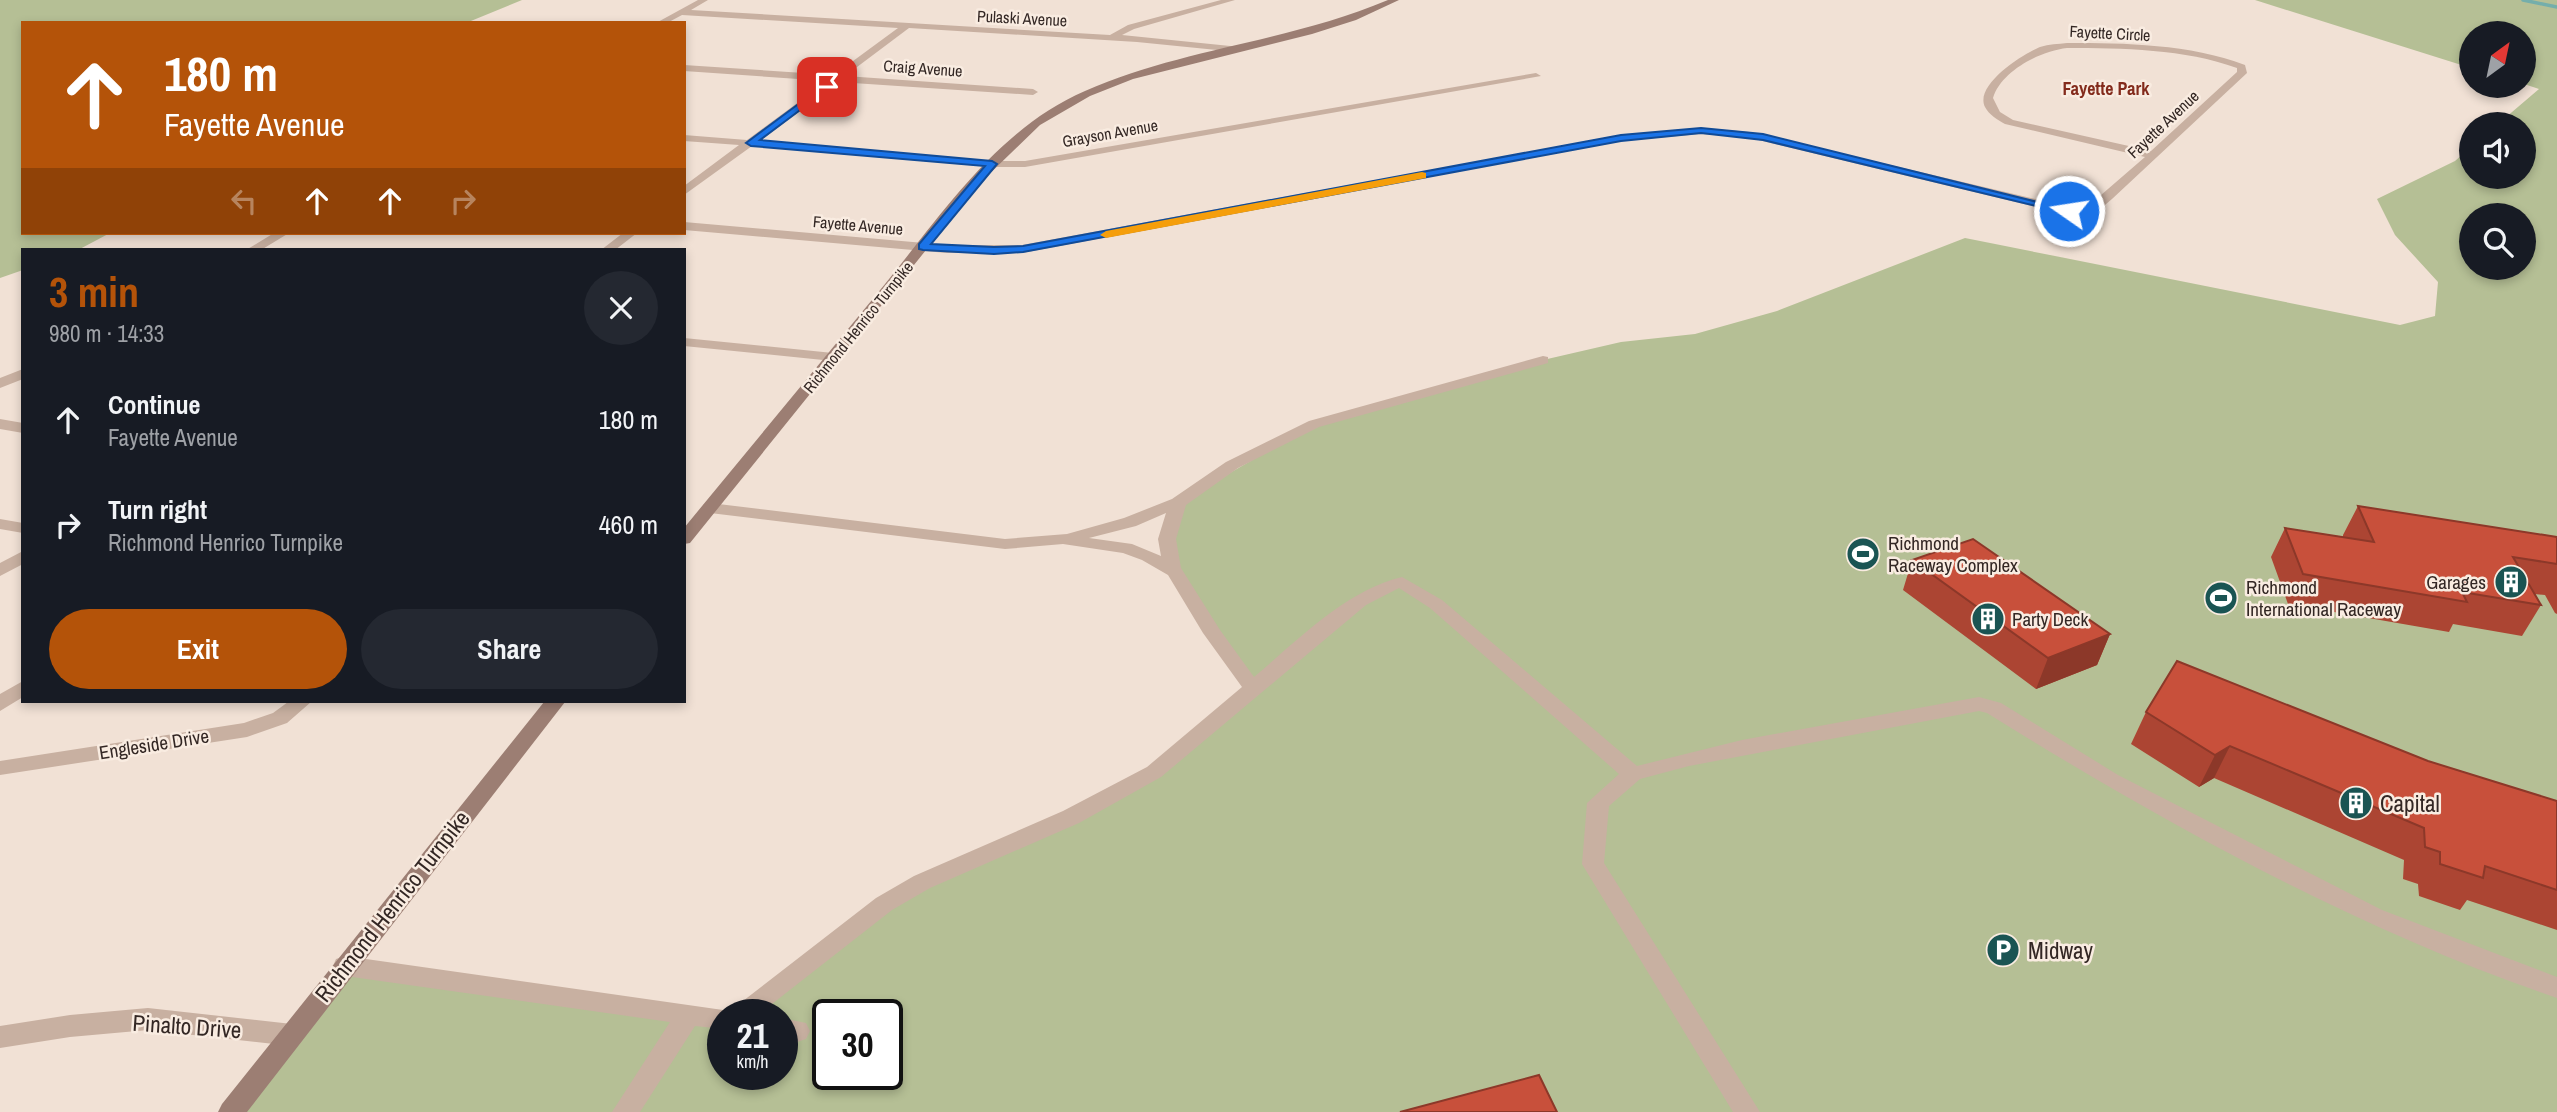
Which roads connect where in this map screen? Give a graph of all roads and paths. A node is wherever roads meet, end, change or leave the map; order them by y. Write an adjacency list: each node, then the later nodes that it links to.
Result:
1 (704, 0): 6 (street)
2 (1184, 0): 5 (street)
3 (1231, 0): 5 (street)
4 (1395, 0): 10 (main road, Richmond Henrico Turnpike)
5 (1208, 6): 9 (street)
6 (680, 12): 7 (street); 8 (street, Pulaski Avenue)
7 (664, 21)
8 (906, 26): 9 (street, Pulaski Avenue); 14 (street)
9 (1111, 38): 10 (street, Pulaski Avenue)
10 (1237, 48): 19 (main road, Richmond Henrico Turnpike)
11 (2222, 59): 18 (street, Fayette Avenue); 18 (street, Fayette Circle)
12 (686, 68): 14 (street, Craig Avenue)
13 (1536, 76): 19 (street, Grayson Avenue)
14 (837, 78): 15 (street, Craig Avenue); 17 (street)
15 (1033, 92)
16 (686, 138): 17 (street, Grayson Avenue)
17 (751, 143): 19 (street, Grayson Avenue); 20 (street)
18 (2152, 155): 24 (street, Fayette Avenue)
19 (992, 164): 24 (main road, Richmond Henrico Turnpike)
20 (686, 191)
21 (686, 226): 24 (street, Fayette Avenue)
22 (279, 235): 25 (street)
23 (628, 235): 26 (street)
24 (923, 247): 28 (main road, Richmond Henrico Turnpike)
25 (256, 248)
26 (610, 248)
27 (686, 342): 28 (street)
28 (833, 357): 35 (main road, Richmond Henrico Turnpike)
29 (1543, 360): 34 (street)
30 (21, 374): 31 (street)
31 (0, 384)
32 (0, 424): 33 (street)
33 (21, 428)
34 (1178, 503): 39 (street); 41 (street)
35 (710, 508): 38 (main road, Richmond Henrico Turnpike); 39 (street)
36 (0, 524): 37 (street)
37 (21, 528)
38 (686, 536)
39 (1063, 539): 41 (street)
40 (21, 557): 42 (street)
41 (1172, 569): 44 (street)
42 (0, 572)
43 (21, 688): 47 (street)
44 (1253, 689): 49 (street); 52 (street)
45 (300, 703): 48 (street, Engleside Drive)
46 (554, 703): 50 (main road, Richmond Henrico Turnpike)
47 (0, 704)
48 (0, 768)
49 (1633, 774): 51 (street); 59 (street)
50 (345, 966): 53 (street); 55 (main road, Richmond Henrico Turnpike)
51 (2557, 988)
52 (761, 999)
53 (689, 1014): 54 (street); 58 (street)
54 (707, 1017)
55 (292, 1035): 56 (street, Pinalto Drive); 57 (main road, Richmond Henrico Turnpike)
56 (0, 1037)
57 (231, 1112)
58 (625, 1112)
59 (1747, 1112)

